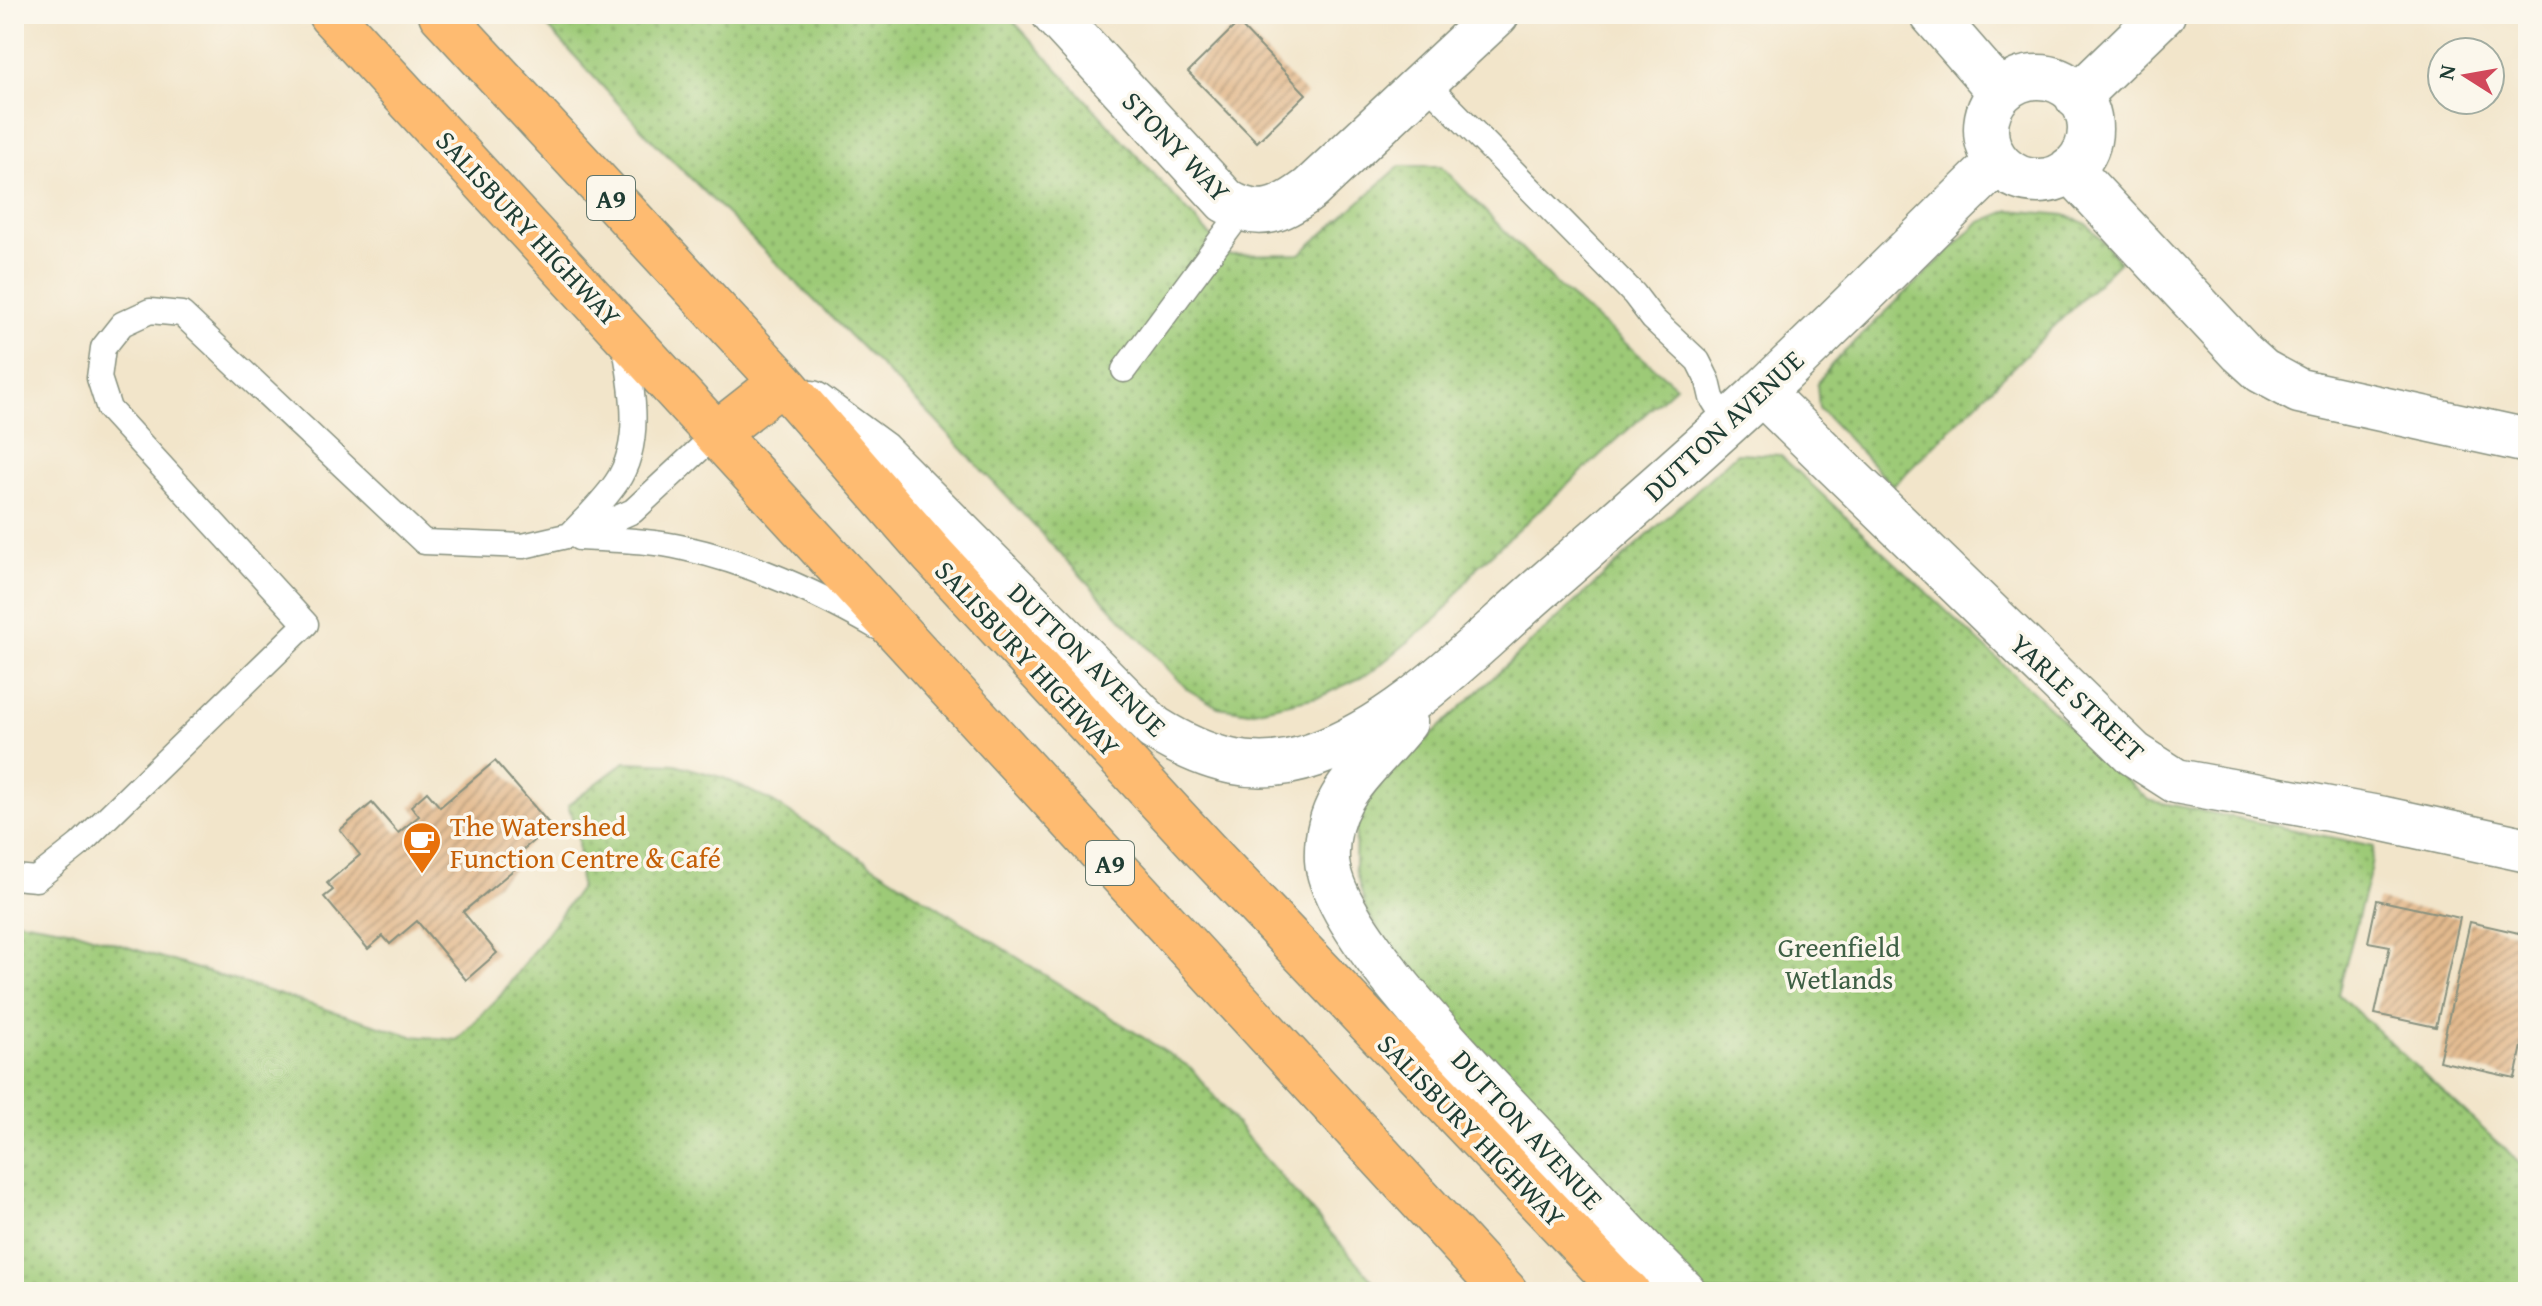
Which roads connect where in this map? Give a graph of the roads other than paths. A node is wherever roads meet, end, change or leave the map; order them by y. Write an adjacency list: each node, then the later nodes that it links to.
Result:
1 (330, 14): 13 (highway, SALISBURY HIGHWAY / A9)
2 (441, 14): 15 (highway, SALISBURY HIGHWAY / A9)
3 (1054, 14): 12 (street, STONY WAY)
4 (1497, 14): 7 (street, STONY WAY)
5 (1932, 14): 8 (street)
6 (2163, 14): 9 (street)
7 (1424, 81): 12 (street, STONY WAY); 17 (lane)
8 (2000, 92): 9 (street); 10 (street)
9 (2077, 97): 11 (street)
10 (1997, 163): 11 (street); 16 (street, DUTTON AVENUE)
11 (2070, 169): 19 (street)
12 (1242, 211): 14 (lane)
13 (621, 329): 18 (highway, SALISBURY HIGHWAY / A9); 20 (lane)
14 (1124, 370)
15 (782, 382): 18 (highway); 22 (street, DUTTON AVENUE); 25 (highway, SALISBURY HIGHWAY / A9)
16 (1761, 392): 17 (street, DUTTON AVENUE); 23 (street, YARLE STREET)
17 (1727, 422): 22 (street, DUTTON AVENUE)
18 (717, 433): 20 (lane); 21 (highway, SALISBURY HIGHWAY / A9)
19 (2528, 441)
20 (568, 537): 21 (lane); 24 (lane)
21 (908, 643): 26 (highway, SALISBURY HIGHWAY / A9)
22 (1440, 676): 27 (street, DUTTON AVENUE)
23 (2528, 850)
24 (14, 877)
25 (1623, 1289)
26 (1505, 1292)
27 (1684, 1292)

